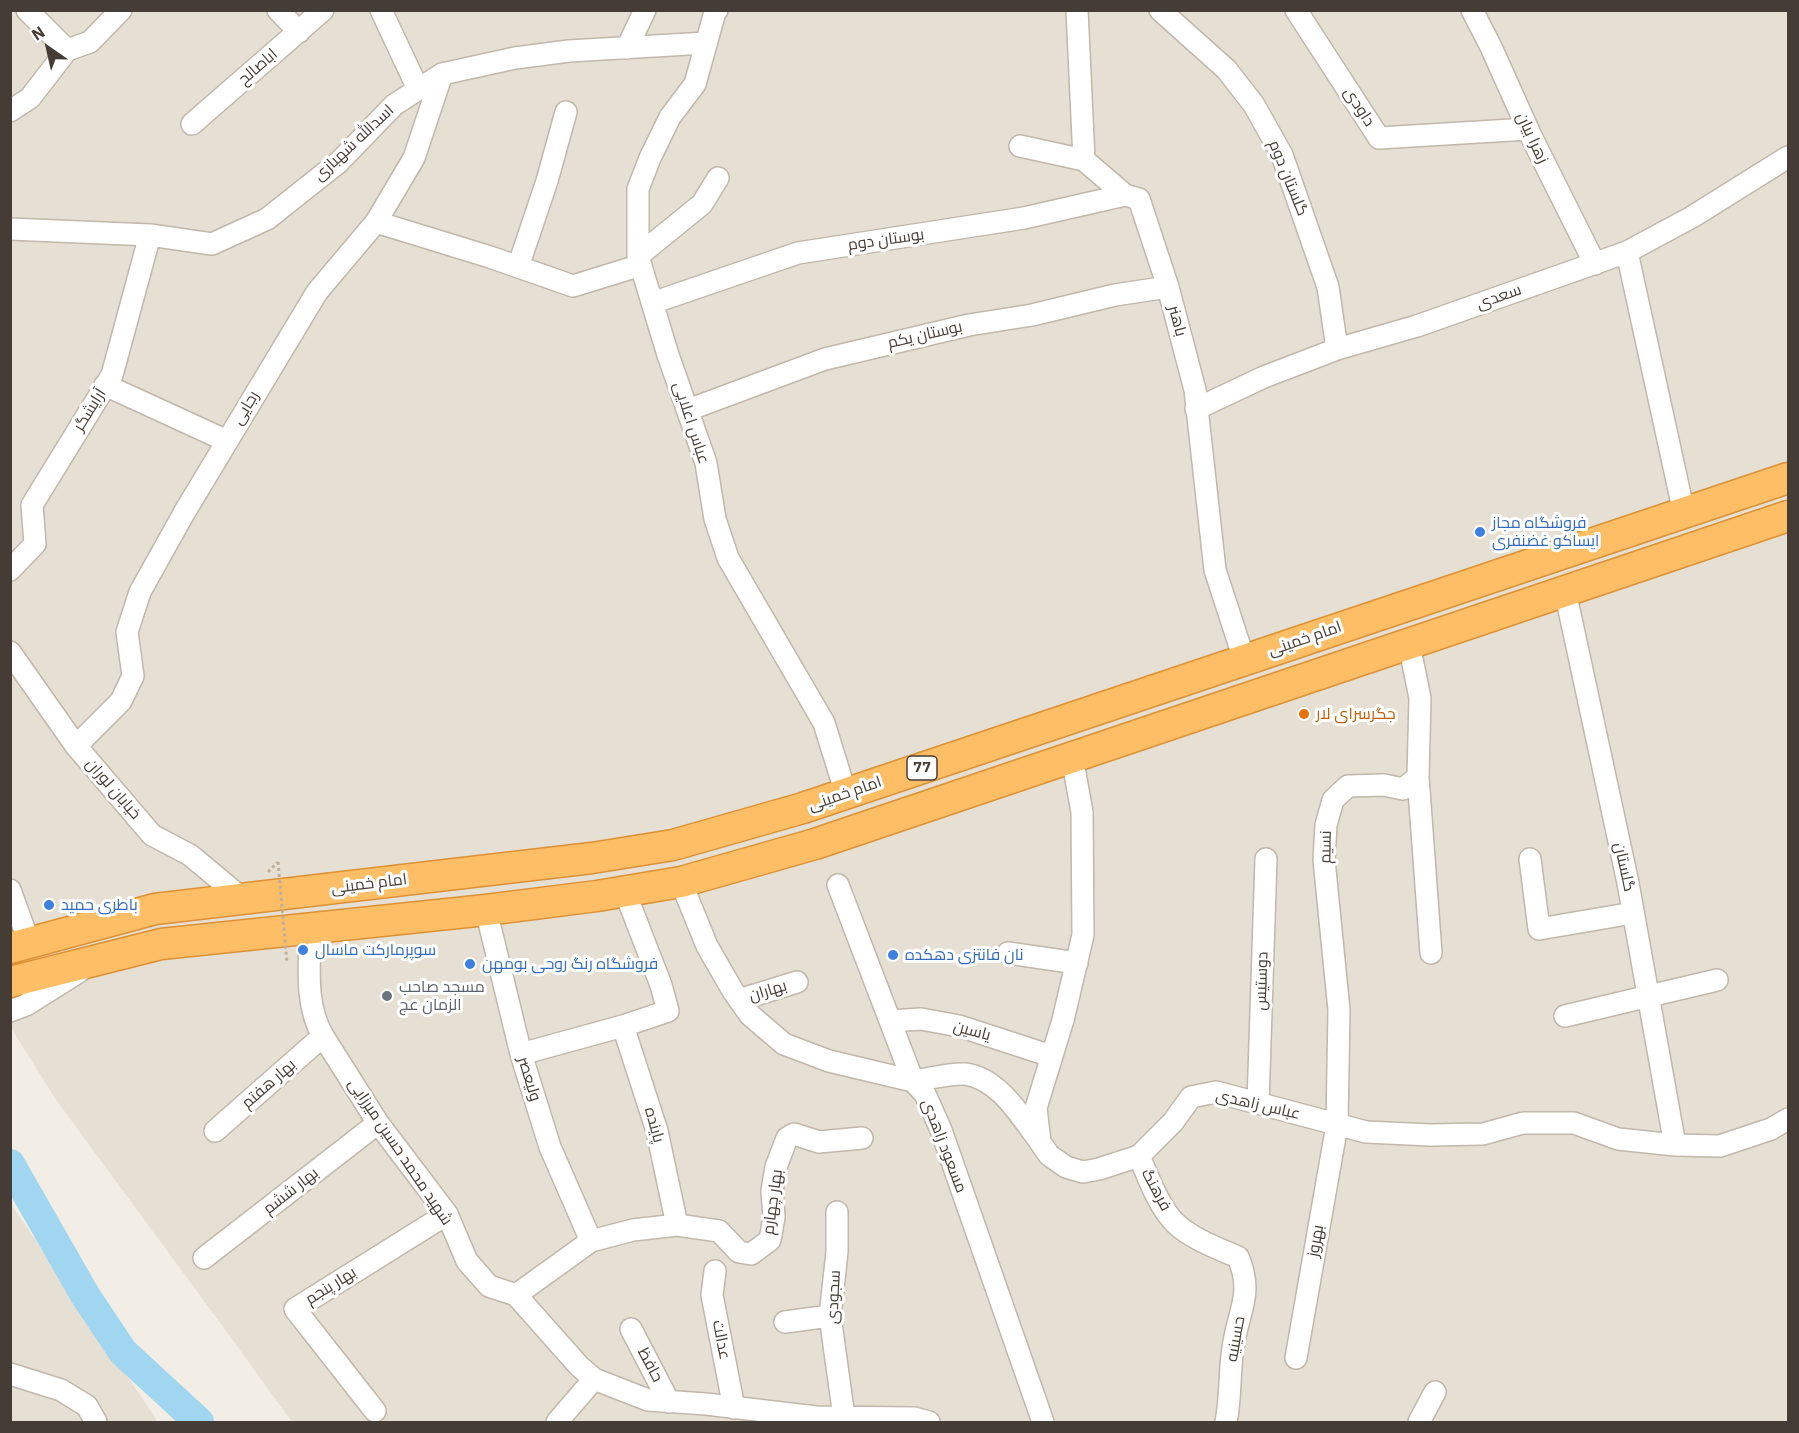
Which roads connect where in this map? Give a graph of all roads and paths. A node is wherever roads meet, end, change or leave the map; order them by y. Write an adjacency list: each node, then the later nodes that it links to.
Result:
1 (27, 10): 15 (street)
2 (121, 10): 15 (street)
3 (278, 10): 12 (street)
4 (323, 10): 12 (street, اباصالح)
5 (381, 10): 17 (street)
6 (645, 10): 14 (street)
7 (1077, 10): 24 (street)
8 (1160, 10): 36 (street, گلستان دوم)
9 (1296, 10): 21 (street, داودی)
10 (1472, 10): 21 (street, زهرا بیان)
11 (715, 11): 13 (street, عباس اعلایی)
12 (298, 32): 20 (street, اباصالح)
13 (706, 43): 14 (street, اسدالله شهبازی); 31 (street, عباس اعلایی)
14 (627, 48): 16 (street, اسدالله شهبازی)
15 (67, 50): 18 (street)
16 (442, 74): 17 (street, اسدالله شهبازی); 27 (street, رجایی)
17 (418, 89): 29 (street, اسدالله شهبازی)
18 (10, 111)
19 (566, 112): 33 (street)
20 (192, 124)
21 (1528, 129): 32 (street, زهرا بیان)
22 (1020, 146): 24 (street)
23 (1788, 157): 30 (street, سعدی)
24 (1084, 160): 26 (street, باهنر)
25 (718, 178): 31 (street)
26 (1125, 195): 34 (street, باهنر); 35 (street, بوستان دوم)
27 (376, 222): 33 (street); 40 (street, رجایی)
28 (10, 229): 29 (street, اسدالله شهبازی)
29 (150, 235): 37 (street, آرایشگر)
30 (1627, 252): 32 (street, سعدی); 42 (street)
31 (640, 260): 33 (street); 35 (street, عباس اعلایی)
32 (1595, 264): 36 (street, سعدی)
33 (518, 267)
34 (1168, 287): 38 (street, باهنر); 39 (street, بوستان یکم)
35 (652, 303): 39 (street, عباس اعلایی)
36 (1337, 349): 38 (street, سعدی)
37 (105, 385): 40 (street); 44 (street, آرایشگر)
38 (1196, 409): 49 (street, باهنر)
39 (688, 410): 53 (street, عباس اعلایی)
40 (227, 441): 50 (street, رجایی)
41 (1788, 478): 42 (highway, امام خمینی / 77)
42 (1684, 513): 46 (highway, امام خمینی / 77)
43 (1788, 516): 45 (highway, 77)
44 (10, 570)
45 (1566, 591): 47 (highway, 77); 62 (street, گلستان)
46 (1402, 606): 47 (highway); 49 (highway, امام خمینی / 77)
47 (1409, 644): 51 (highway, 77); 52 (street)
48 (10, 652): 50 (street, خیابان لوران)
49 (1244, 659): 53 (highway, امام خمینی / 77)
50 (76, 746): 58 (street, خیابان لوران)
51 (1072, 757): 56 (highway, 77); 69 (street)
52 (1418, 777): 66 (street); 86 (street, نسیم)
53 (846, 794): 58 (highway, امام خمینی / 77)
54 (1266, 859): 83 (street, دوستیس)
55 (1530, 859): 62 (street)
56 (681, 882): 60 (highway, 77); 74 (street, مسعود زاهدی)
57 (837, 885): 77 (street)
58 (252, 889): 64 (highway, امام خمینی / 77); 68 (path, bridge)
59 (10, 890): 64 (street)
60 (625, 892): 61 (highway, 77); 78 (street)
61 (486, 910): 63 (highway, 77); 80 (street, ولیعصر)
62 (1633, 912): 73 (street, گلستان)
63 (310, 928): 67 (highway, 77); 79 (street, شهید محمد حسین میرزایی)
64 (20, 945)
65 (1008, 953): 69 (street)
66 (1431, 953)
67 (99, 959): 70 (highway, 77); 75 (street)
68 (286, 963)
69 (1077, 963): 81 (street)
70 (24, 978)
71 (1717, 980): 73 (street)
72 (797, 982): 74 (street, بهاران)
73 (1648, 996): 76 (street); 90 (street, گلستان)
74 (739, 1000): 82 (street, مسعود زاهدی)
75 (10, 1011)
76 (1565, 1016)
77 (890, 1021): 81 (street, یاسین); 82 (street)
78 (623, 1026): 80 (street); 94 (street, پاینده)
79 (323, 1036): 85 (street, شهید محمد حسین میرزایی); 87 (street, بهار هفتم)
80 (521, 1054): 95 (street, ولیعصر)
81 (1051, 1056): 89 (street)
82 (914, 1081): 89 (street, عباس زاهدی); 114 (street, مسعود زاهدی)
83 (1258, 1103): 86 (street, عباس زاهدی); 91 (street, عباس زاهدی)
84 (1788, 1119): 90 (street, عباس زاهدی)
85 (378, 1123): 93 (street, شهید محمد حسین میرزایی); 97 (street, بهار ششم)
86 (1337, 1125): 90 (street, عباس زاهدی); 103 (street, بهروز)
87 (215, 1131)
88 (862, 1138): 94 (street, بهار چهارم)
89 (1040, 1142): 91 (street, عباس زاهدی)
90 (1675, 1145)
91 (1139, 1156): 96 (street, فرهنگ)
92 (837, 1212): 100 (street, سجودی)
93 (447, 1214): 99 (street, شهید محمد حسین میرزایی); 108 (street, بهار پنجم)
94 (677, 1225): 95 (street, بهار چهارم)
95 (591, 1241): 99 (street, بهار چهارم)
96 (1238, 1257): 115 (street, حسینیه)
97 (204, 1258)
98 (715, 1271): 109 (street, عدالت)
99 (516, 1295): 105 (street, شهید محمد حسین میرزایی)
100 (830, 1316): 101 (street); 110 (street, سجودی)
101 (785, 1322)
102 (631, 1329): 107 (street, حافظ)
103 (1296, 1358)
104 (10, 1374): 111 (street)
105 (594, 1379): 107 (street, شهید محمد حسین میرزایی); 112 (street)
106 (1435, 1392): 116 (street)
107 (669, 1402): 109 (street, شهید محمد حسین میرزایی)
108 (375, 1411)
109 (740, 1413): 110 (street, شهید محمد حسین میرزایی)
110 (844, 1417): 113 (street, شهید محمد حسین میرزایی)
111 (96, 1422)
112 (557, 1422)
113 (929, 1422)
114 (1042, 1422)
115 (1226, 1422)
116 (1419, 1422)

